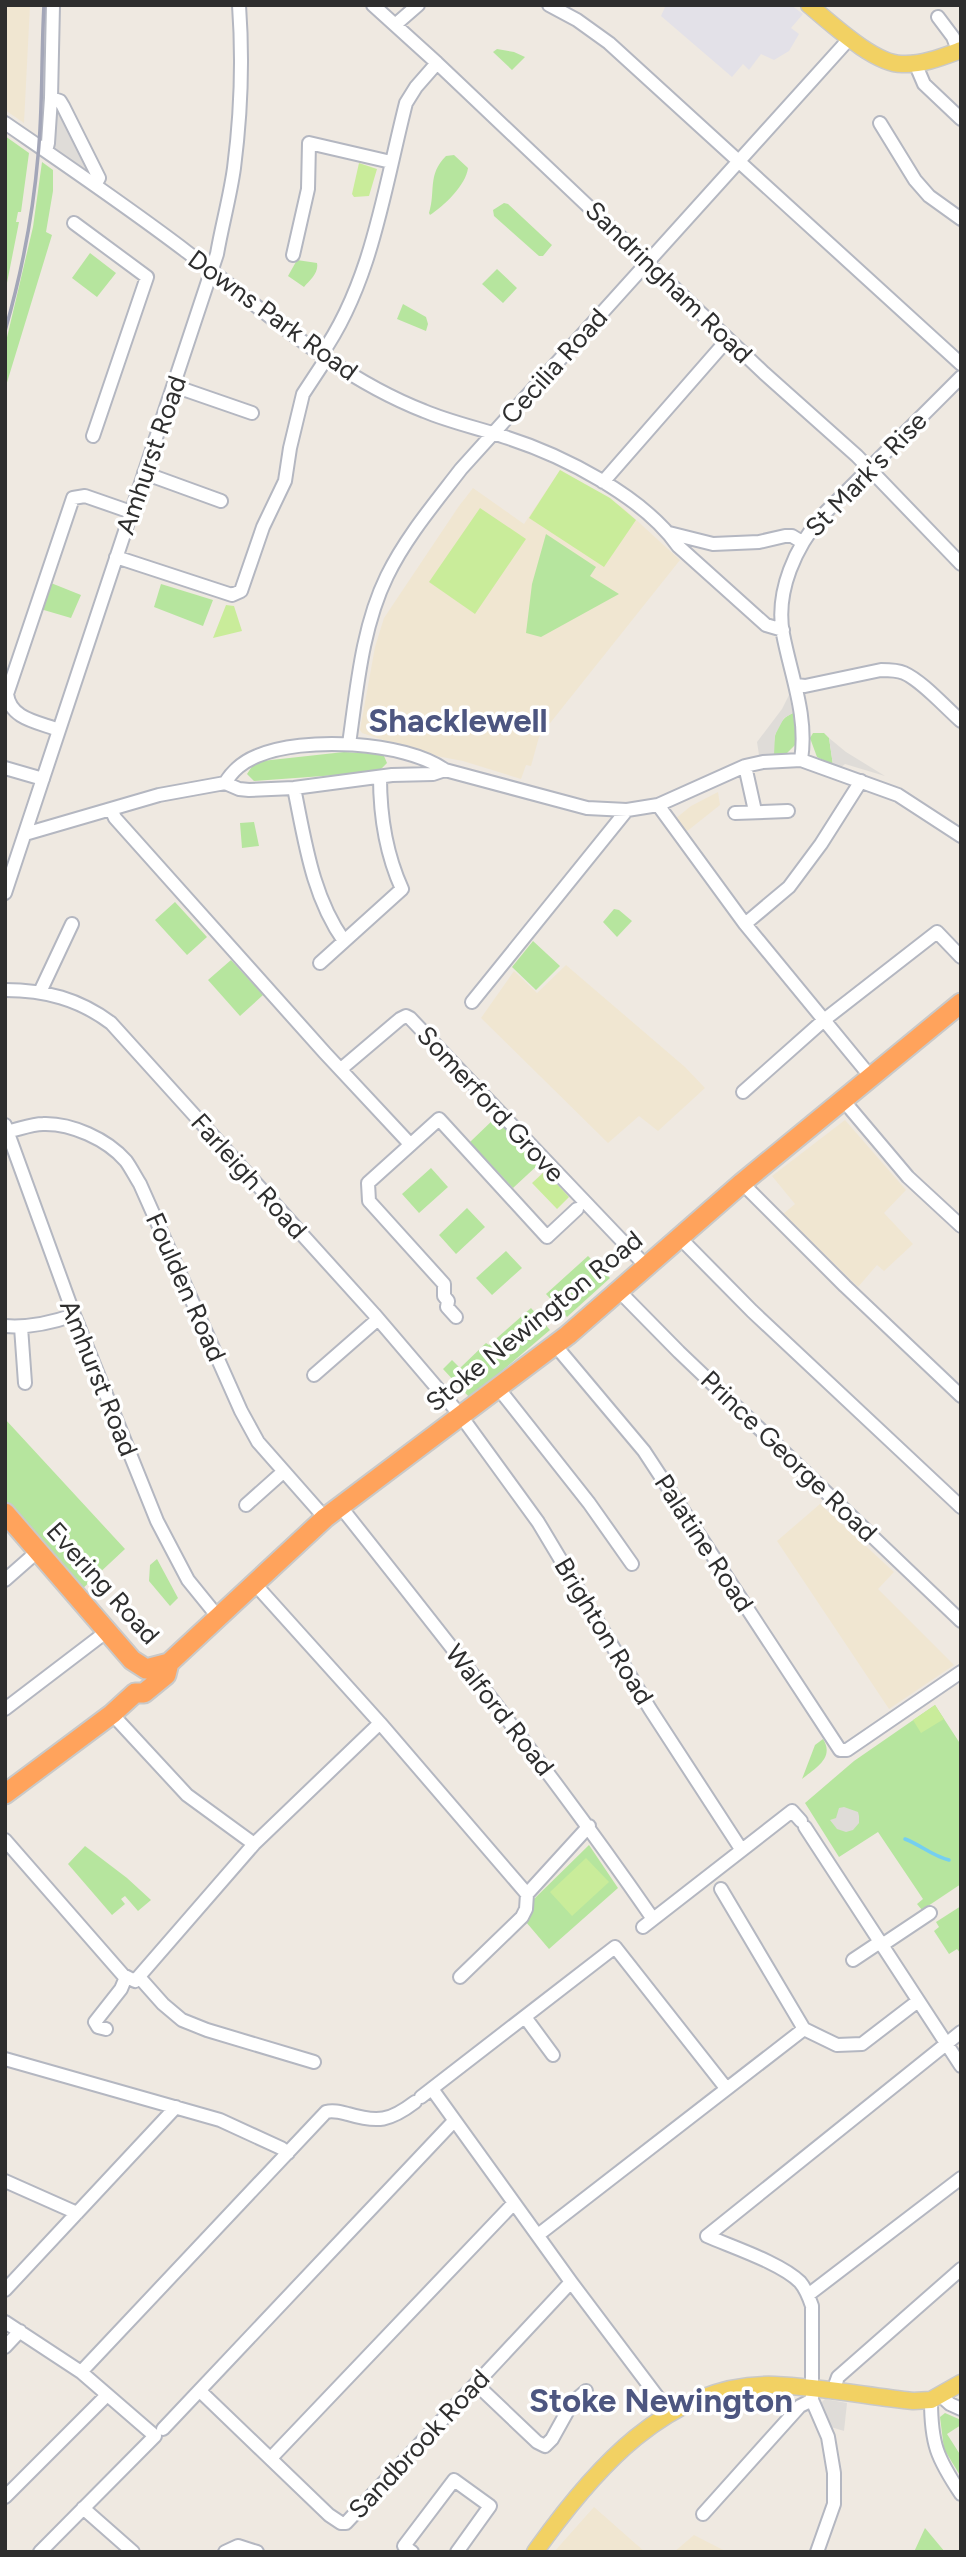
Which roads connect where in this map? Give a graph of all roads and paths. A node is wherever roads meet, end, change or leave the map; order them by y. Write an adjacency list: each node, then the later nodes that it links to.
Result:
1 (53, 5): 13 (street)
2 (239, 5): 25 (street, Amhurst Road)
3 (373, 5): 8 (street, Sandringham Road)
4 (418, 5): 8 (street)
5 (549, 5): 18 (street)
6 (809, 5): 9 (main road)
7 (938, 17): 10 (street)
8 (395, 25): 11 (street, Sandringham Road)
9 (850, 37): 12 (main road); 18 (street, Cecilia Road)
10 (960, 50): 12 (main road)
11 (437, 63): 19 (street); 24 (street, Sandringham Road)
12 (915, 64): 14 (street)
13 (51, 98): 17 (street); 20 (street)
14 (961, 119)
15 (5, 122): 17 (street, Downs Park Road)
16 (880, 123): 21 (street)
17 (46, 150): 20 (street, Downs Park Road)
18 (738, 159): 24 (street, Cecilia Road); 28 (street)
19 (391, 162): 23 (street); 27 (street)
20 (95, 185): 25 (street, Downs Park Road)
21 (961, 219)
22 (74, 223): 33 (street)
23 (293, 255)
24 (649, 262): 26 (street, Sandringham Road); 32 (street, Cecilia Road)
25 (212, 273): 27 (street, Downs Park Road); 30 (street, Amhurst Road)
26 (728, 339): 34 (street, Sandringham Road); 36 (street)
27 (323, 357): 32 (street, Downs Park Road); 42 (street)
28 (961, 364)
29 (961, 377): 34 (street, St Mark's Rise)
30 (174, 386): 31 (street); 35 (street, Amhurst Road)
31 (252, 413)
32 (493, 433): 36 (street, Downs Park Road); 49 (street, Cecilia Road)
33 (93, 436)
34 (869, 469): 41 (street, St Mark's Rise); 44 (street, Sandringham Road)
35 (144, 473): 37 (street); 38 (street, Amhurst Road)
36 (603, 482): 39 (street, Downs Park Road)
37 (221, 501)
38 (131, 512): 42 (street, Amhurst Road); 48 (street)
39 (669, 533): 40 (street, Downs Park Road); 43 (street, Downs Park Road)
40 (700, 541): 41 (street, St Mark's Rise); 43 (street)
41 (802, 542): 45 (street, St Mark's Rise)
42 (116, 557): 48 (street, Amhurst Road)
43 (696, 561): 45 (street, Downs Park Road)
44 (961, 565)
45 (783, 630): 46 (street, St Mark's Rise)
46 (796, 685): 47 (street); 51 (street, St Mark's Rise)
47 (961, 721)
48 (59, 730): 57 (street, Amhurst Road)
49 (349, 744): 50 (street); 52 (street)
50 (392, 749): 55 (street); 56 (street)
51 (801, 760): 53 (street); 58 (street)
52 (242, 764): 59 (street); 61 (street)
53 (745, 766): 62 (street); 65 (street)
54 (5, 768): 57 (street)
55 (445, 770): 56 (street); 64 (street)
56 (384, 776): 60 (street); 74 (street)
57 (43, 779): 68 (street, Amhurst Road)
58 (861, 781): 69 (street); 72 (street)
59 (225, 783): 61 (street); 63 (street)
60 (294, 788): 61 (street); 74 (street)
61 (249, 790)
62 (658, 805): 64 (street); 72 (street)
63 (111, 809): 68 (street); 82 (street)
64 (627, 810): 79 (street)
65 (755, 811): 66 (street); 67 (street)
66 (788, 811)
67 (734, 813)
68 (25, 834): 70 (street, Amhurst Road)
69 (961, 836)
70 (11, 857): 71 (street, Amhurst Road)
71 (5, 893)
72 (745, 923): 81 (street)
73 (72, 924): 78 (street)
74 (344, 941): 76 (street)
75 (961, 957): 81 (street)
76 (320, 963)
77 (5, 990): 78 (street, Farleigh Road)
78 (40, 992): 96 (street, Farleigh Road)
79 (472, 1002)
80 (961, 1003): 83 (highway, Stoke Newington Road)
81 (824, 1020): 83 (street); 84 (street)
82 (341, 1069): 87 (street); 92 (street, Somerford Grove)
83 (870, 1076): 85 (highway, Stoke Newington Road)
84 (743, 1091)
85 (843, 1100): 88 (highway, Stoke Newington Road); 90 (street)
86 (6, 1130): 94 (street, Amhurst Road); 105 (street, Foulden Road)
87 (410, 1144): 89 (street, Somerford Grove); 95 (street, Somerford Grove)
88 (742, 1183): 91 (highway, Stoke Newington Road); 103 (street)
89 (577, 1209)
90 (961, 1226)
91 (680, 1238): 92 (highway, Stoke Newington Road); 107 (street)
92 (646, 1266): 93 (highway, Stoke Newington Road)
93 (618, 1290): 99 (highway, Stoke Newington Road); 115 (street, Prince George Road)
94 (74, 1315): 98 (street); 114 (street, Amhurst Road)
95 (456, 1317)
96 (378, 1320): 100 (street); 104 (street, Farleigh Road)
97 (5, 1326): 98 (street)
98 (21, 1327): 101 (street)
99 (555, 1345): 102 (highway, Stoke Newington Road); 119 (street, Palatine Road)
100 (314, 1374)
101 (25, 1383)
102 (499, 1389): 104 (highway, Stoke Newington Road); 111 (street)
103 (961, 1396)
104 (461, 1416): 108 (highway, Stoke Newington Road); 128 (street, Brighton Road)
105 (283, 1472): 106 (street); 108 (street, Foulden Road)
106 (246, 1505)
107 (961, 1507)
108 (333, 1512): 113 (highway, Stoke Newington Road); 125 (street, Walford Road)
109 (5, 1513): 110 (highway, Evering Road)
110 (38, 1551): 112 (street); 116 (highway, Evering Road)
111 (632, 1564)
112 (5, 1580)
113 (254, 1583): 114 (highway, Stoke Newington Road); 123 (street)
114 (218, 1617): 118 (highway, Stoke Newington Road)
115 (961, 1621)
116 (106, 1632): 117 (highway, Evering Road); 121 (street)
117 (132, 1660): 118 (highway, Evering Road); 120 (highway)
118 (169, 1663): 120 (highway, Stoke Newington Road)
119 (961, 1672)
120 (143, 1691): 122 (highway, Stoke Newington Road)
121 (5, 1709)
122 (113, 1714): 124 (highway, Stoke Newington Road); 127 (street)
123 (380, 1723): 127 (street); 132 (street)
124 (5, 1794)
125 (589, 1826): 128 (street, Walford Road); 132 (street)
126 (5, 1840): 129 (street)
127 (254, 1844): 136 (street)
128 (741, 1849): 134 (street)
129 (16, 1854): 130 (street); 136 (street)
130 (5, 1863)
131 (721, 1889): 140 (street)
132 (527, 1894): 137 (street)
133 (930, 1913): 134 (street)
134 (881, 1943): 135 (street); 138 (street)
135 (853, 1959)
136 (132, 1977): 141 (street); 146 (street)
137 (460, 1977)
138 (918, 2001): 140 (street); 143 (street)
139 (524, 2017): 144 (street); 148 (street); 149 (street)
140 (804, 2028): 148 (street)
141 (106, 2029)
142 (961, 2032): 143 (street)
143 (946, 2042): 147 (street); 161 (street)
144 (553, 2054)
145 (5, 2059): 150 (street)
146 (314, 2062)
147 (961, 2066)
148 (726, 2088): 157 (street)
149 (423, 2096): 151 (street); 152 (street)
150 (176, 2107): 152 (street); 156 (street)
151 (454, 2121): 155 (street); 168 (street)
152 (288, 2153): 165 (street)
153 (961, 2178): 161 (street)
154 (5, 2181): 156 (street)
155 (514, 2203): 157 (street); 177 (street)
156 (77, 2213): 160 (street)
157 (538, 2235): 159 (street)
158 (961, 2269): 170 (street)
159 (571, 2282): 166 (street, Sandbrook Road); 175 (street)
160 (5, 2290)
161 (808, 2295): 171 (street)
162 (5, 2322): 163 (street)
163 (20, 2331): 164 (street); 165 (street)
164 (5, 2347)
165 (81, 2372): 172 (street)
166 (476, 2384): 169 (street); 177 (street, Sandbrook Road)
167 (961, 2384): 173 (main road)
168 (200, 2391): 176 (street); 177 (street, Sandbrook Road)
169 (586, 2391)
170 (833, 2391): 171 (main road); 173 (main road)
171 (812, 2394): 175 (main road); 181 (street); 189 (street)
172 (107, 2395): 176 (street); 179 (street)
173 (936, 2398): 174 (street); 178 (street)
174 (961, 2409)
175 (669, 2412): 188 (main road)
176 (159, 2433): 180 (street)
177 (271, 2458)
178 (961, 2494)
179 (5, 2497)
180 (83, 2508): 182 (street); 183 (street)
181 (702, 2514)
182 (40, 2552)
183 (133, 2552)
184 (225, 2552): 185 (street)
185 (257, 2552)
186 (412, 2552): 187 (street)
187 (457, 2552)
188 (535, 2552)
189 (817, 2552)

